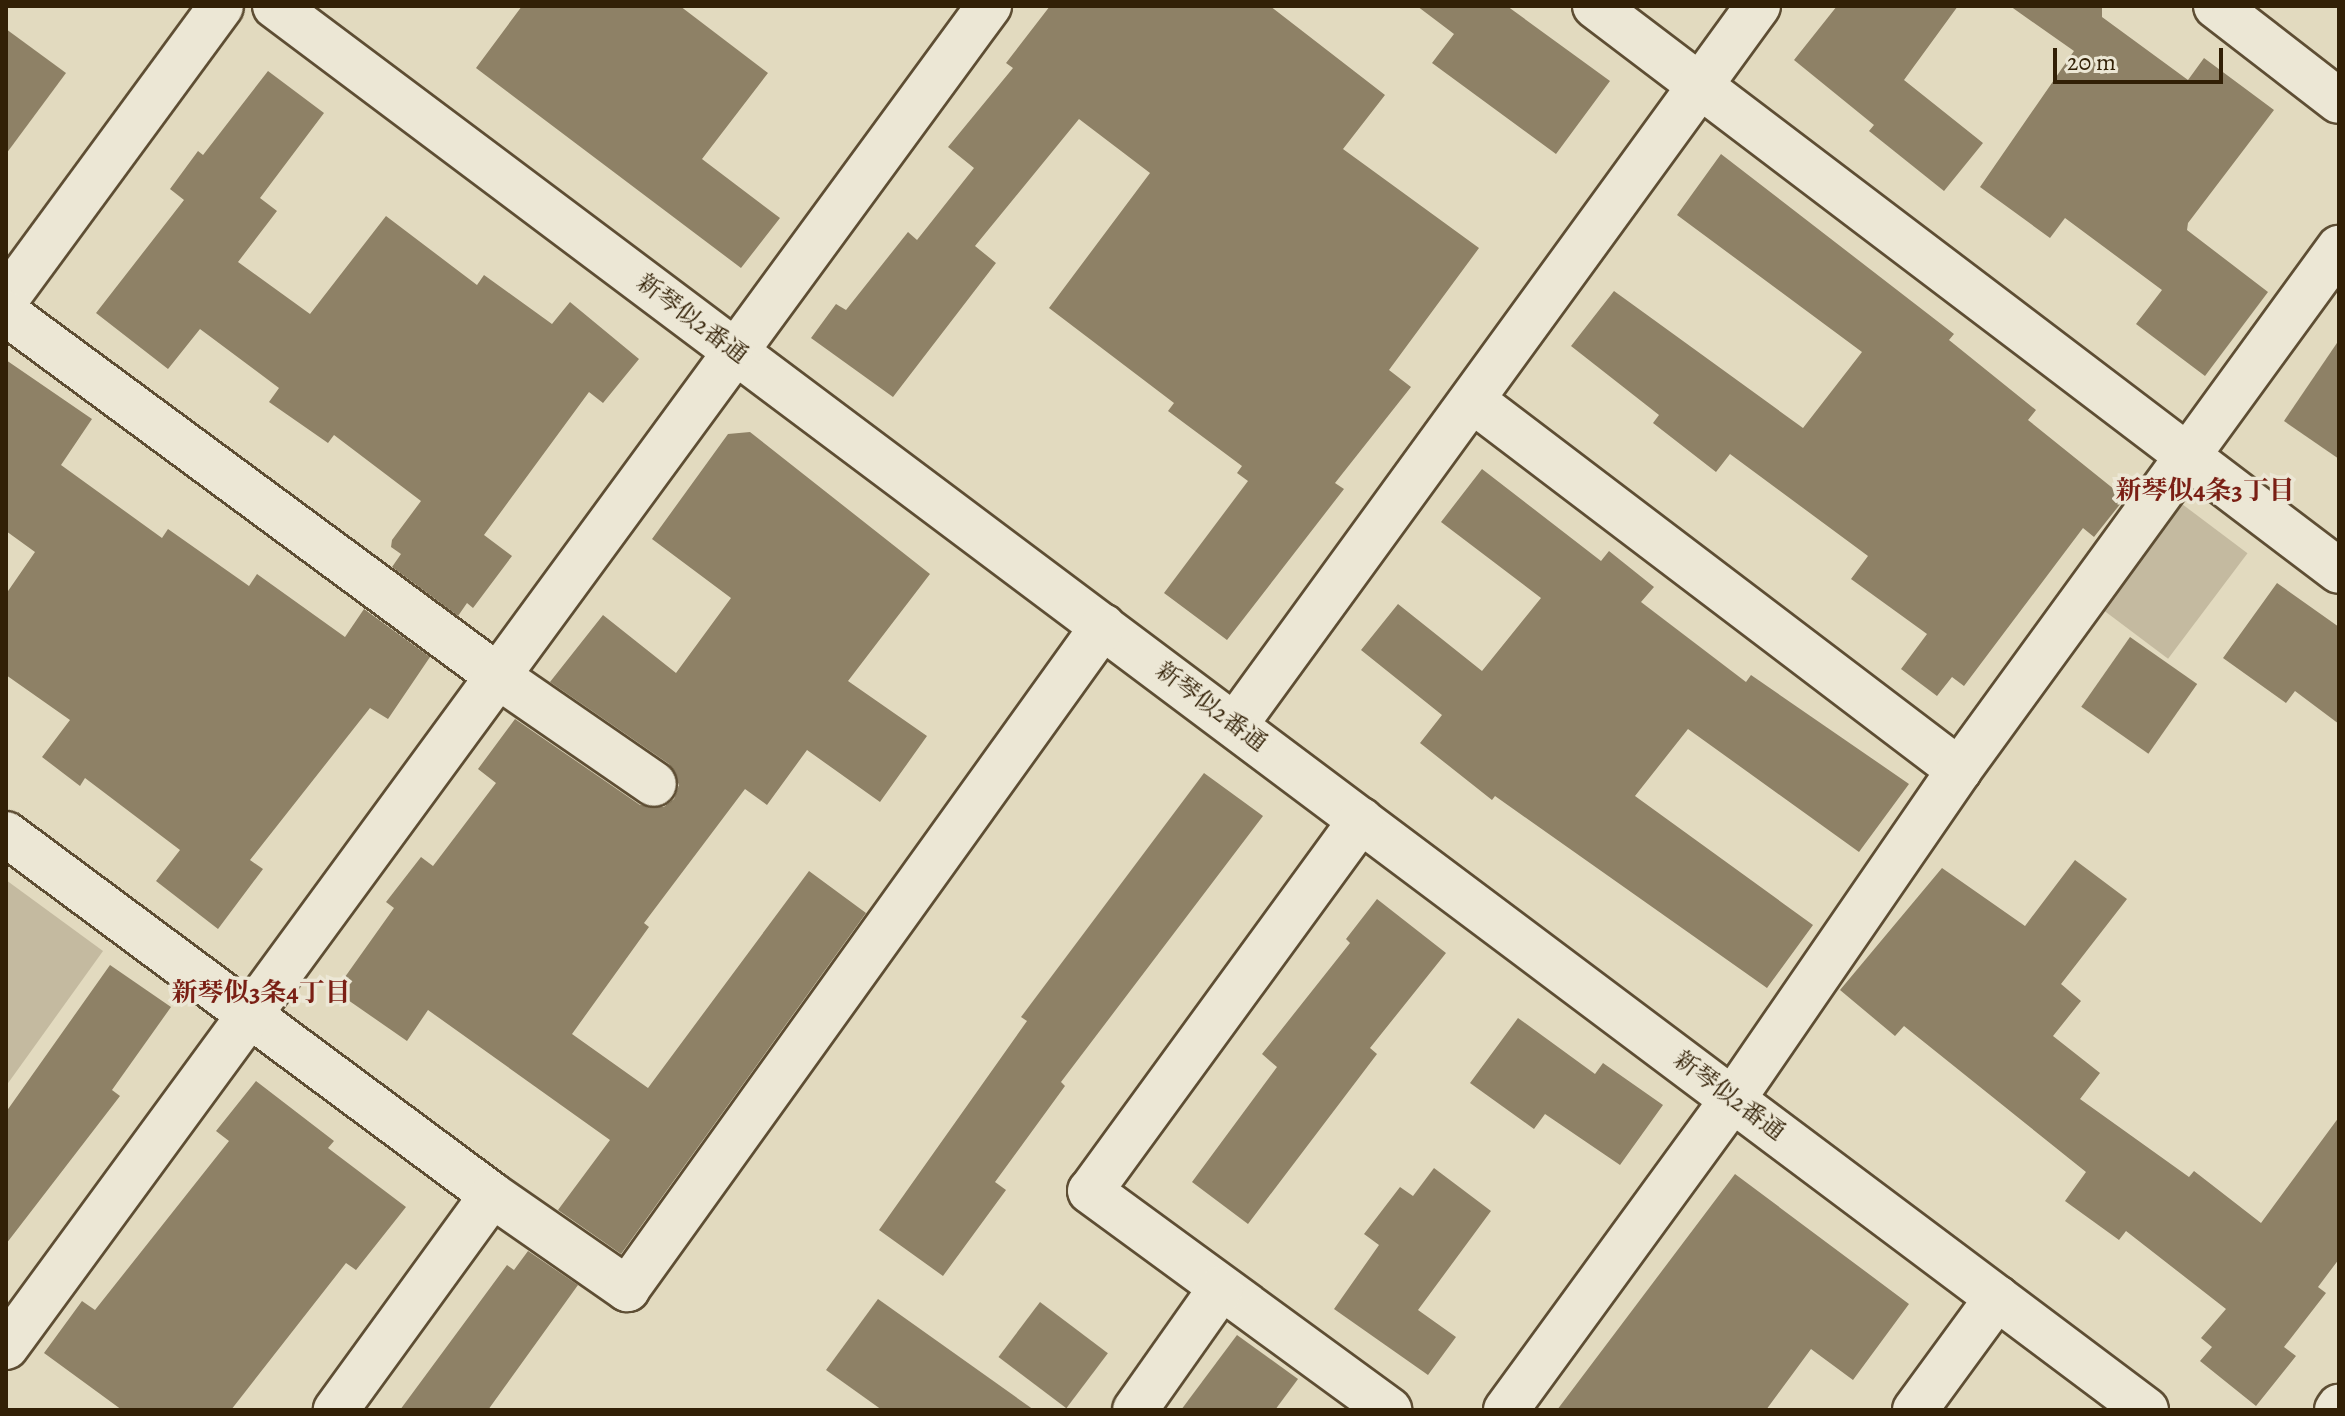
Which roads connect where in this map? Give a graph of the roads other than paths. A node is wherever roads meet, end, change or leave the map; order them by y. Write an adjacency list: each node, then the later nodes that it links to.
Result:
1 (221, 6): 10 (street)
2 (275, 6): 12 (street, 新琴似2番通)
3 (989, 6): 12 (street)
4 (1595, 6): 7 (street)
5 (1758, 6): 7 (street)
6 (2216, 6): 8 (street)
7 (1701, 85): 13 (street); 14 (street)
8 (2339, 101)
9 (2339, 248): 14 (street)
10 (6, 299)
11 (6, 313): 17 (street)
12 (739, 354): 16 (street, 新琴似2番通); 17 (street)
13 (1472, 400): 18 (street); 19 (street)
14 (2186, 459): 15 (street); 19 (street)
15 (2339, 571)
16 (1103, 626): 18 (street, 新琴似2番通); 25 (street)
17 (499, 677): 20 (street); 23 (street)
18 (1235, 725): 21 (street, 新琴似2番通)
19 (1959, 770): 24 (street)
20 (654, 784)
21 (1361, 820): 24 (street, 新琴似2番通); 26 (street)
22 (6, 834): 23 (street)
23 (249, 1018): 25 (street); 28 (street)
24 (1733, 1099): 27 (street, 新琴似2番通); 32 (street)
25 (492, 1195): 29 (street)
26 (1221, 1288): 30 (street); 31 (street)
27 (1997, 1298): 33 (street); 34 (street, 新琴似2番通)
28 (6, 1347)
29 (336, 1410)
30 (1135, 1410)
31 (1389, 1410)
32 (1506, 1410)
33 (1915, 1410)
34 (2146, 1410)

